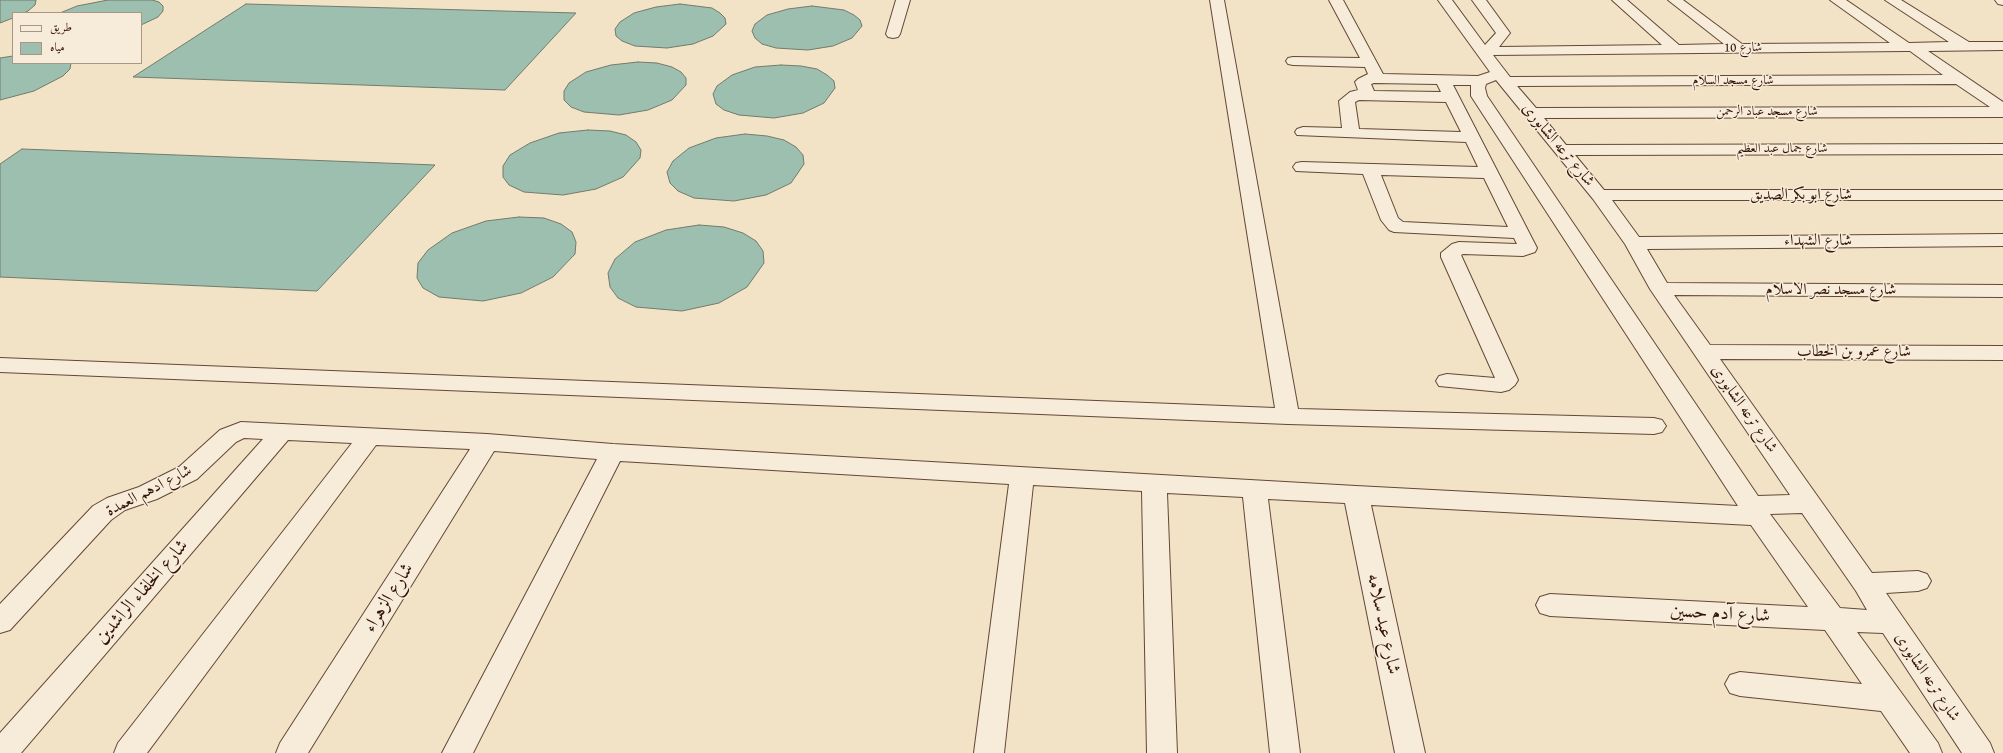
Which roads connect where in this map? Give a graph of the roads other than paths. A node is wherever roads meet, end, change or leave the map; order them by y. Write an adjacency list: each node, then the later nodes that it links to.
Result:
1 (903, 0): 10 (street)
2 (1218, 0): 47 (street)
3 (1445, 0): 16 (street, شارع ترعه الشابورى)
4 (1479, 0): 16 (street)
5 (1619, 0): 15 (street)
6 (1675, 0): 14 (street)
7 (1837, 0): 13 (street)
8 (1892, 0): 11 (street)
9 (1337, 3): 18 (street)
10 (893, 34)
11 (1965, 46): 12 (street, شارع 10); 13 (street, شارع 10)
12 (2003, 46)
13 (1909, 47): 14 (street, شارع 10); 21 (street)
14 (1738, 48): 15 (street, شارع 10)
15 (1675, 49): 16 (street, شارع 10)
16 (1485, 51): 20 (street, شارع ترعه الشابورى)
17 (1293, 61): 18 (street)
18 (1370, 63): 19 (street)
19 (1378, 78): 22 (street, شارع مسجد السلام); 23 (street)
20 (1495, 79): 21 (street, شارع مسجد السلام); 22 (street, شارع مسجد السلام); 27 (street, شارع ترعه الشابورى); 58 (street, شارع ترعه الشابورى)
21 (1960, 79): 25 (street)
22 (1443, 80): 24 (street)
23 (1367, 94): 24 (street); 29 (street)
24 (1452, 97): 30 (street)
25 (2003, 109)
26 (2003, 112): 27 (street, شارع مسجد عباد الرحمن)
27 (1531, 113): 32 (street, شارع ترعه الشابورى)
28 (1303, 132): 29 (street)
29 (1351, 133): 30 (street)
30 (1472, 137): 35 (street)
31 (2003, 148): 32 (street, شارع جمال عبد العظيم)
32 (1562, 150): 36 (street, شارع ترعه الشابورى)
33 (1302, 167): 34 (street)
34 (1370, 169): 35 (street); 38 (street)
35 (1491, 173): 38 (street)
36 (1599, 195): 37 (street, شارع ابو بكر الصديق); 40 (street, شارع ترعه الشابورى)
37 (2003, 195)
38 (1521, 233): 46 (street)
39 (2003, 240): 40 (street, شارع الشهداء)
40 (1634, 243): 41 (street, شارع ترعه الشابورى)
41 (1660, 289): 42 (street, شارع مسجد نصر الاسلام); 43 (street, شارع ترعه الشابورى)
42 (2003, 291)
43 (1704, 352): 44 (street, شارع عمرو بن الخطاب); 57 (street, شارع ترعه الشابورى)
44 (2003, 353)
45 (0, 365): 47 (street)
46 (1447, 381)
47 (1288, 416): 48 (street)
48 (1654, 426)
49 (282, 432): 50 (street); 63 (street, شارع ادهم العمدة); 67 (street, شارع الخلفاء الراشدين)
50 (370, 436): 51 (street); 68 (street)
51 (487, 442): 52 (street); 69 (street, شارع الزهراء)
52 (613, 452): 53 (street); 70 (street)
53 (1022, 476): 54 (street); 71 (street)
54 (1154, 483): 55 (street); 72 (street)
55 (1254, 489): 56 (street); 73 (street)
56 (1356, 495): 58 (street); 74 (street, شارع عيد سلامه)
57 (1810, 504): 58 (street); 60 (street, شارع ترعه الشابورى)
58 (1754, 510): 62 (street, شارع ترعه الشابورى)
59 (1918, 581): 60 (street)
60 (1865, 584): 64 (street, شارع ترعه الشابورى)
61 (1550, 605): 62 (street, شارع آدم حسين)
62 (1833, 620): 64 (street, شارع آدم حسين); 66 (street, شارع ترعه الشابورى)
63 (0, 622)
64 (1890, 622): 76 (street, شارع ترعه الشابورى)
65 (1740, 684): 66 (street)
66 (1890, 699): 75 (street, شارع ترعه الشابورى)
67 (2, 753)
68 (129, 753)
69 (291, 753)
70 (457, 753)
71 (989, 753)
72 (1162, 753)
73 (1285, 753)
74 (1410, 753)
75 (1927, 753)
76 (1979, 753)

